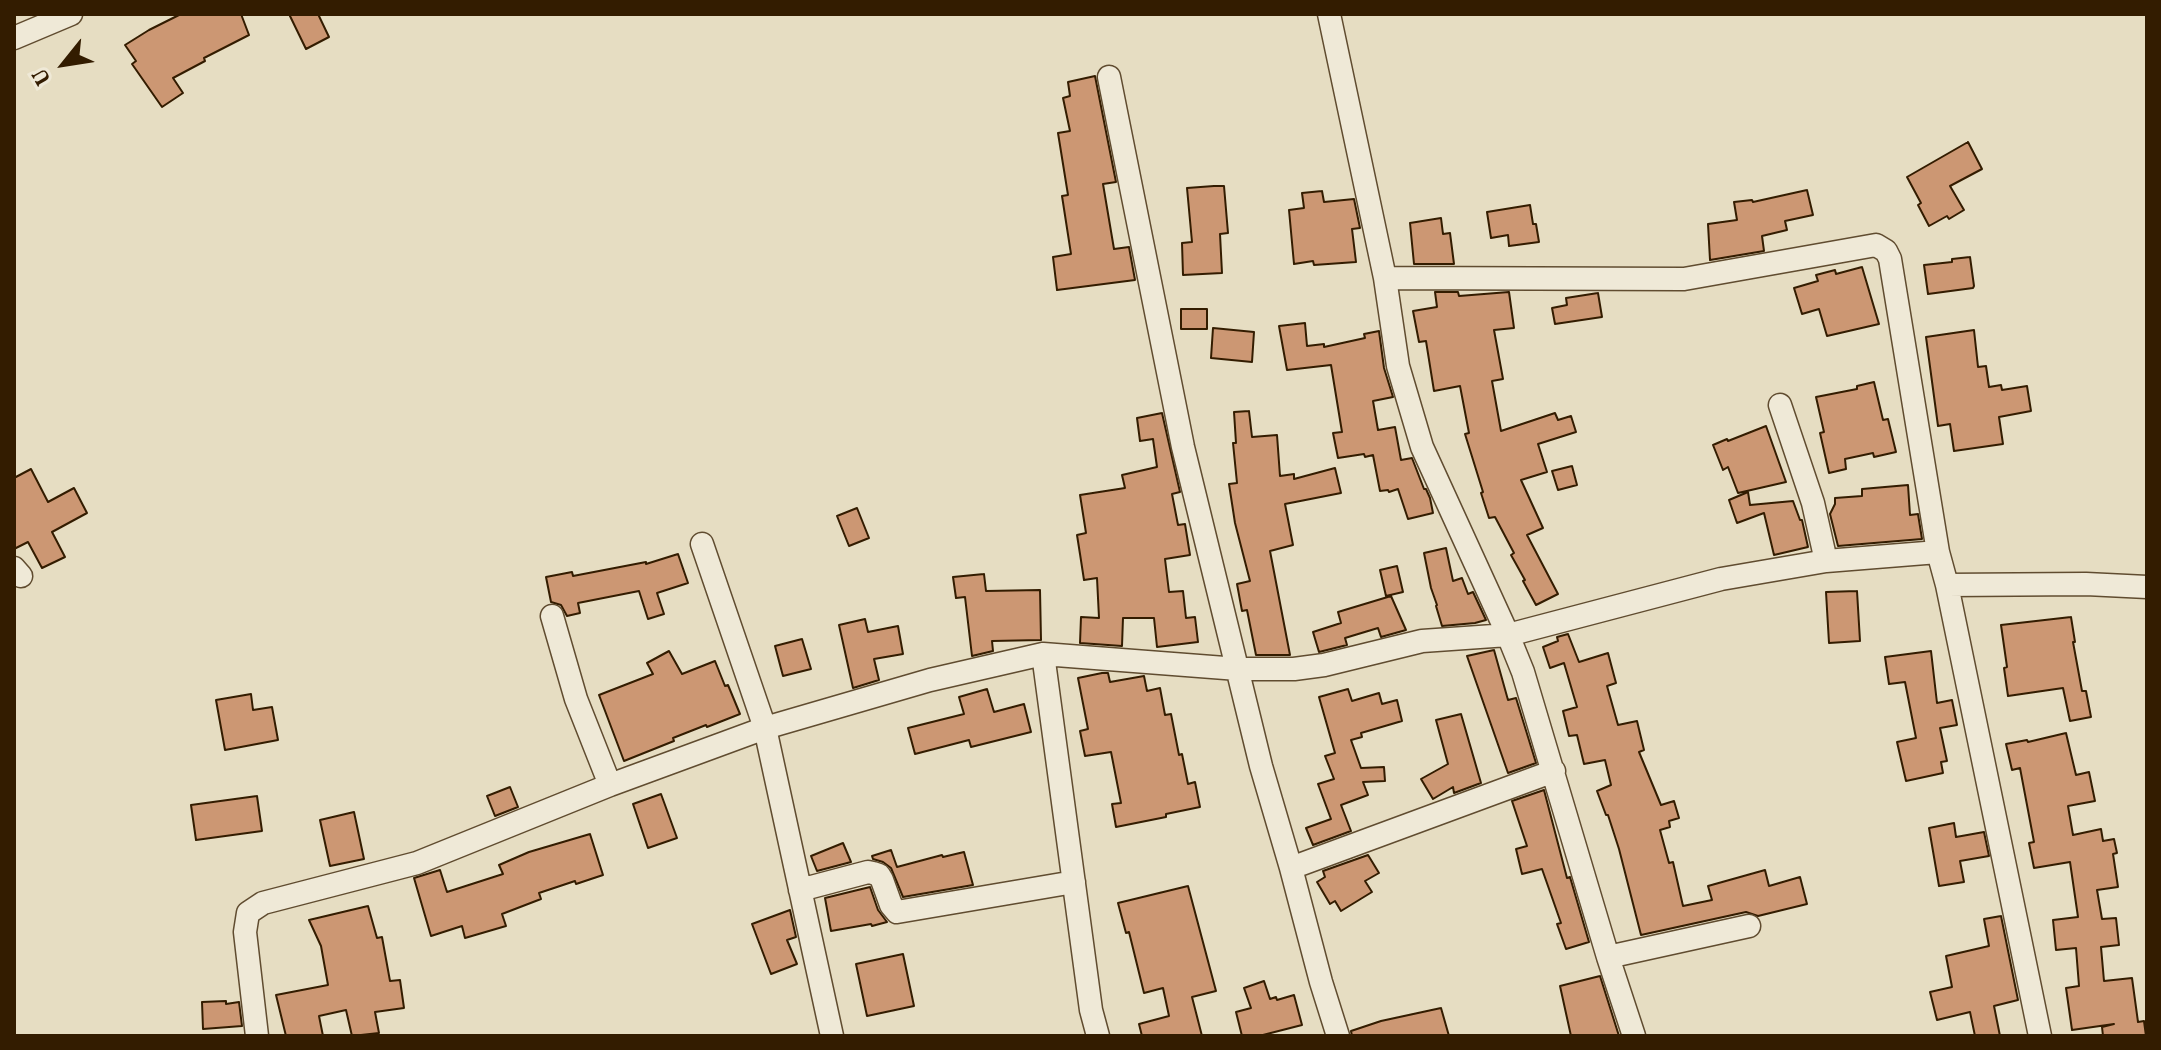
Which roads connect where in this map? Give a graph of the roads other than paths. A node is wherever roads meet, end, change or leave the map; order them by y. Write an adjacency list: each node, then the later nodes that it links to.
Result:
1 (71, 14): 3 (street)
2 (1329, 14): 5 (street)
3 (14, 38)
4 (1109, 77): 15 (street)
5 (1385, 278): 8 (street); 13 (street)
6 (1780, 405): 9 (street)
7 (702, 544): 16 (street)
8 (1938, 552): 9 (street); 10 (street)
9 (1826, 561): 13 (street)
10 (1947, 585): 11 (street); 29 (street)
11 (2147, 587)
12 (552, 616): 18 (street)
13 (1508, 635): 15 (street); 17 (street)
14 (1043, 654): 15 (street); 16 (street); 20 (street)
15 (1238, 669): 19 (street)
16 (765, 728): 18 (street); 21 (street)
17 (1554, 771): 19 (street); 23 (street)
18 (610, 785): 24 (street)
19 (1291, 868): 27 (street)
20 (1074, 882): 21 (street); 26 (street)
21 (800, 890): 25 (street)
22 (1749, 926): 23 (street)
23 (1608, 957): 28 (street)
24 (257, 1036)
25 (832, 1036)
26 (1098, 1036)
27 (1338, 1036)
28 (1634, 1036)
29 (2040, 1036)

